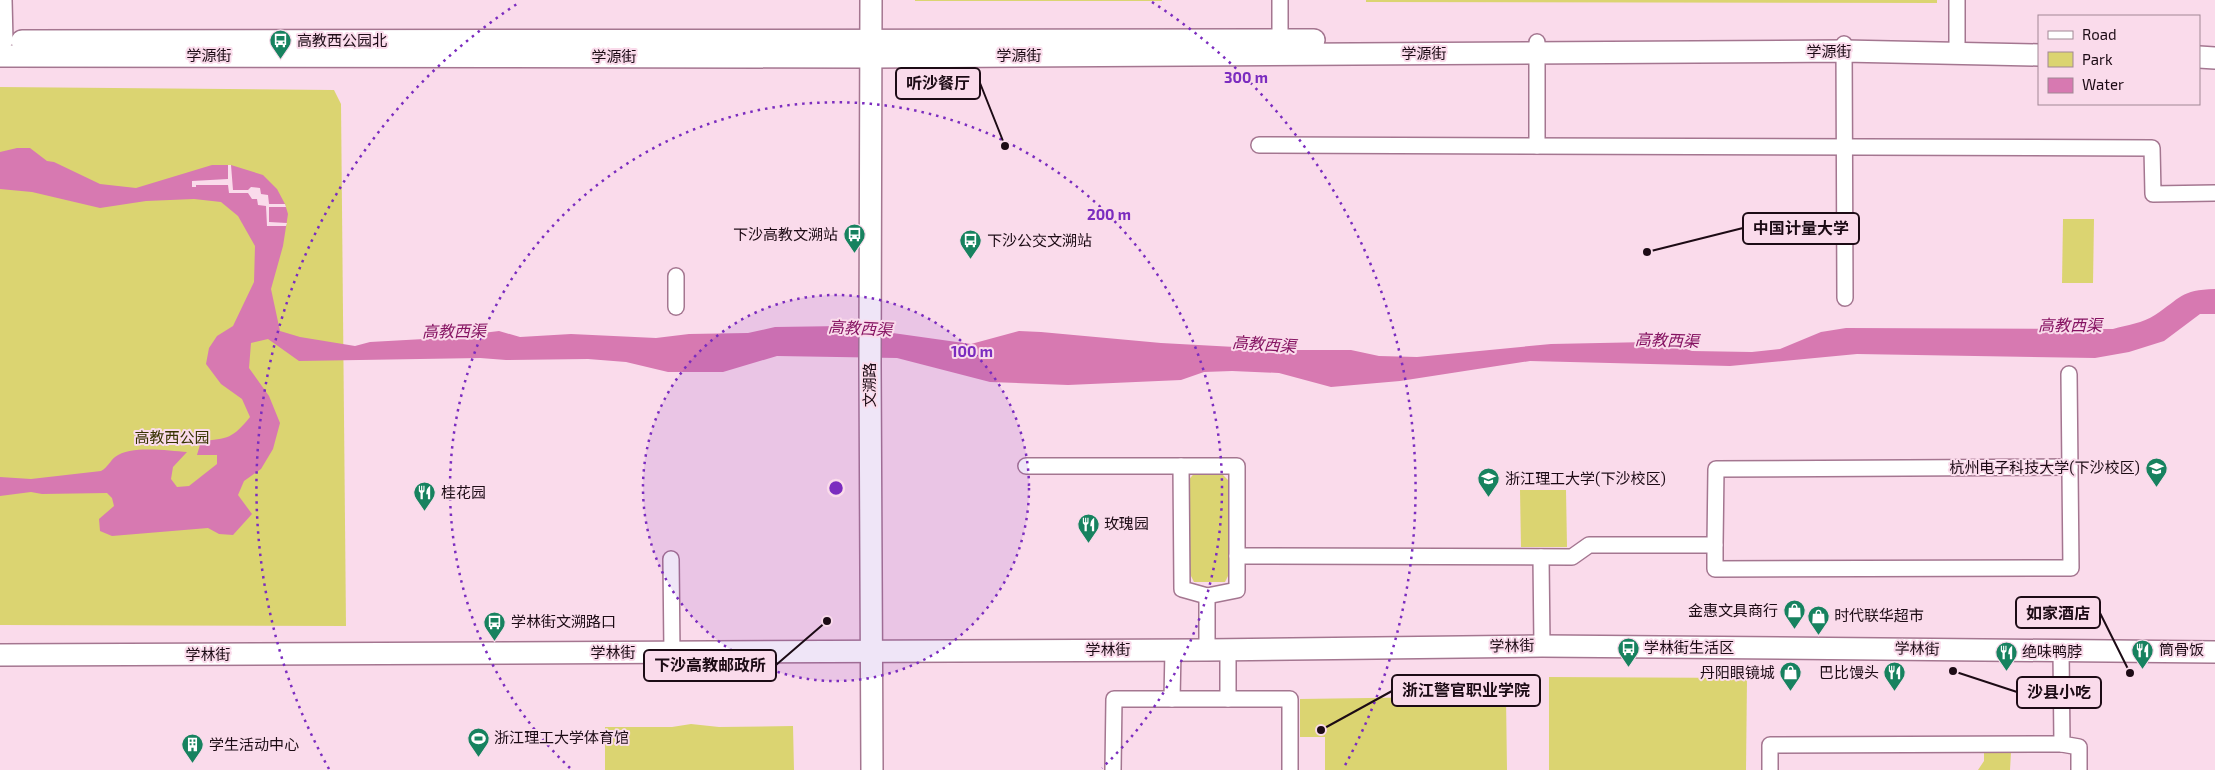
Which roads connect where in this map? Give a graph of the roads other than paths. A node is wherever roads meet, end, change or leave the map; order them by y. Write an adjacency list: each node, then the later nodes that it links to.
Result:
1 (4, 0): 8 (street)
2 (872, 0): 11 (main road, 文溯路)
3 (1280, 0): 5 (street)
4 (1957, 0): 6 (street)
5 (1280, 40): 11 (main road, 学源街); 12 (main road, 学源街)
6 (1957, 45): 7 (main road, 学源街); 13 (main road, 学源街)
7 (2038, 45)
8 (2, 46): 11 (main road, 学源街)
9 (2200, 46): 10 (main road)
10 (2215, 46)
11 (872, 48): 12 (main road, 学源街); 37 (main road, 文溯路)
12 (1537, 48): 13 (main road, 学源街); 18 (street)
13 (1844, 48): 14 (main road, 学源街); 19 (street)
14 (2038, 55)
15 (2200, 57): 16 (main road)
16 (2215, 58)
17 (1259, 146): 18 (street)
18 (1537, 146): 19 (street)
19 (1844, 148): 20 (street); 22 (street)
20 (2215, 193)
21 (676, 276): 23 (street)
22 (1845, 298)
23 (676, 307)
24 (2069, 374): 27 (street)
25 (1026, 466): 26 (street)
26 (1181, 466): 29 (street); 32 (street)
27 (2070, 467): 28 (street); 28 (street)
28 (1715, 545): 30 (street)
29 (1237, 556): 30 (street); 32 (street)
30 (1541, 557): 33 (street)
31 (671, 559): 39 (street)
32 (1207, 596): 35 (street)
33 (1542, 646): 35 (main road, 学林街); 36 (main road, 学林街)
34 (1173, 650): 35 (main road, 学林街); 37 (main road, 学林街); 41 (street)
35 (1217, 650): 42 (street)
36 (2061, 651): 38 (main road, 学林街); 43 (street)
37 (872, 652): 39 (main road, 学林街); 44 (main road, 文溯路)
38 (2215, 652)
39 (672, 653): 40 (main road, 学林街)
40 (0, 655)
41 (1172, 699): 42 (street); 45 (street)
42 (1228, 699): 46 (street)
43 (2062, 744): 47 (street); 48 (street)
44 (872, 770)
45 (1114, 770)
46 (1290, 770)
47 (1770, 770)
48 (2080, 770)

